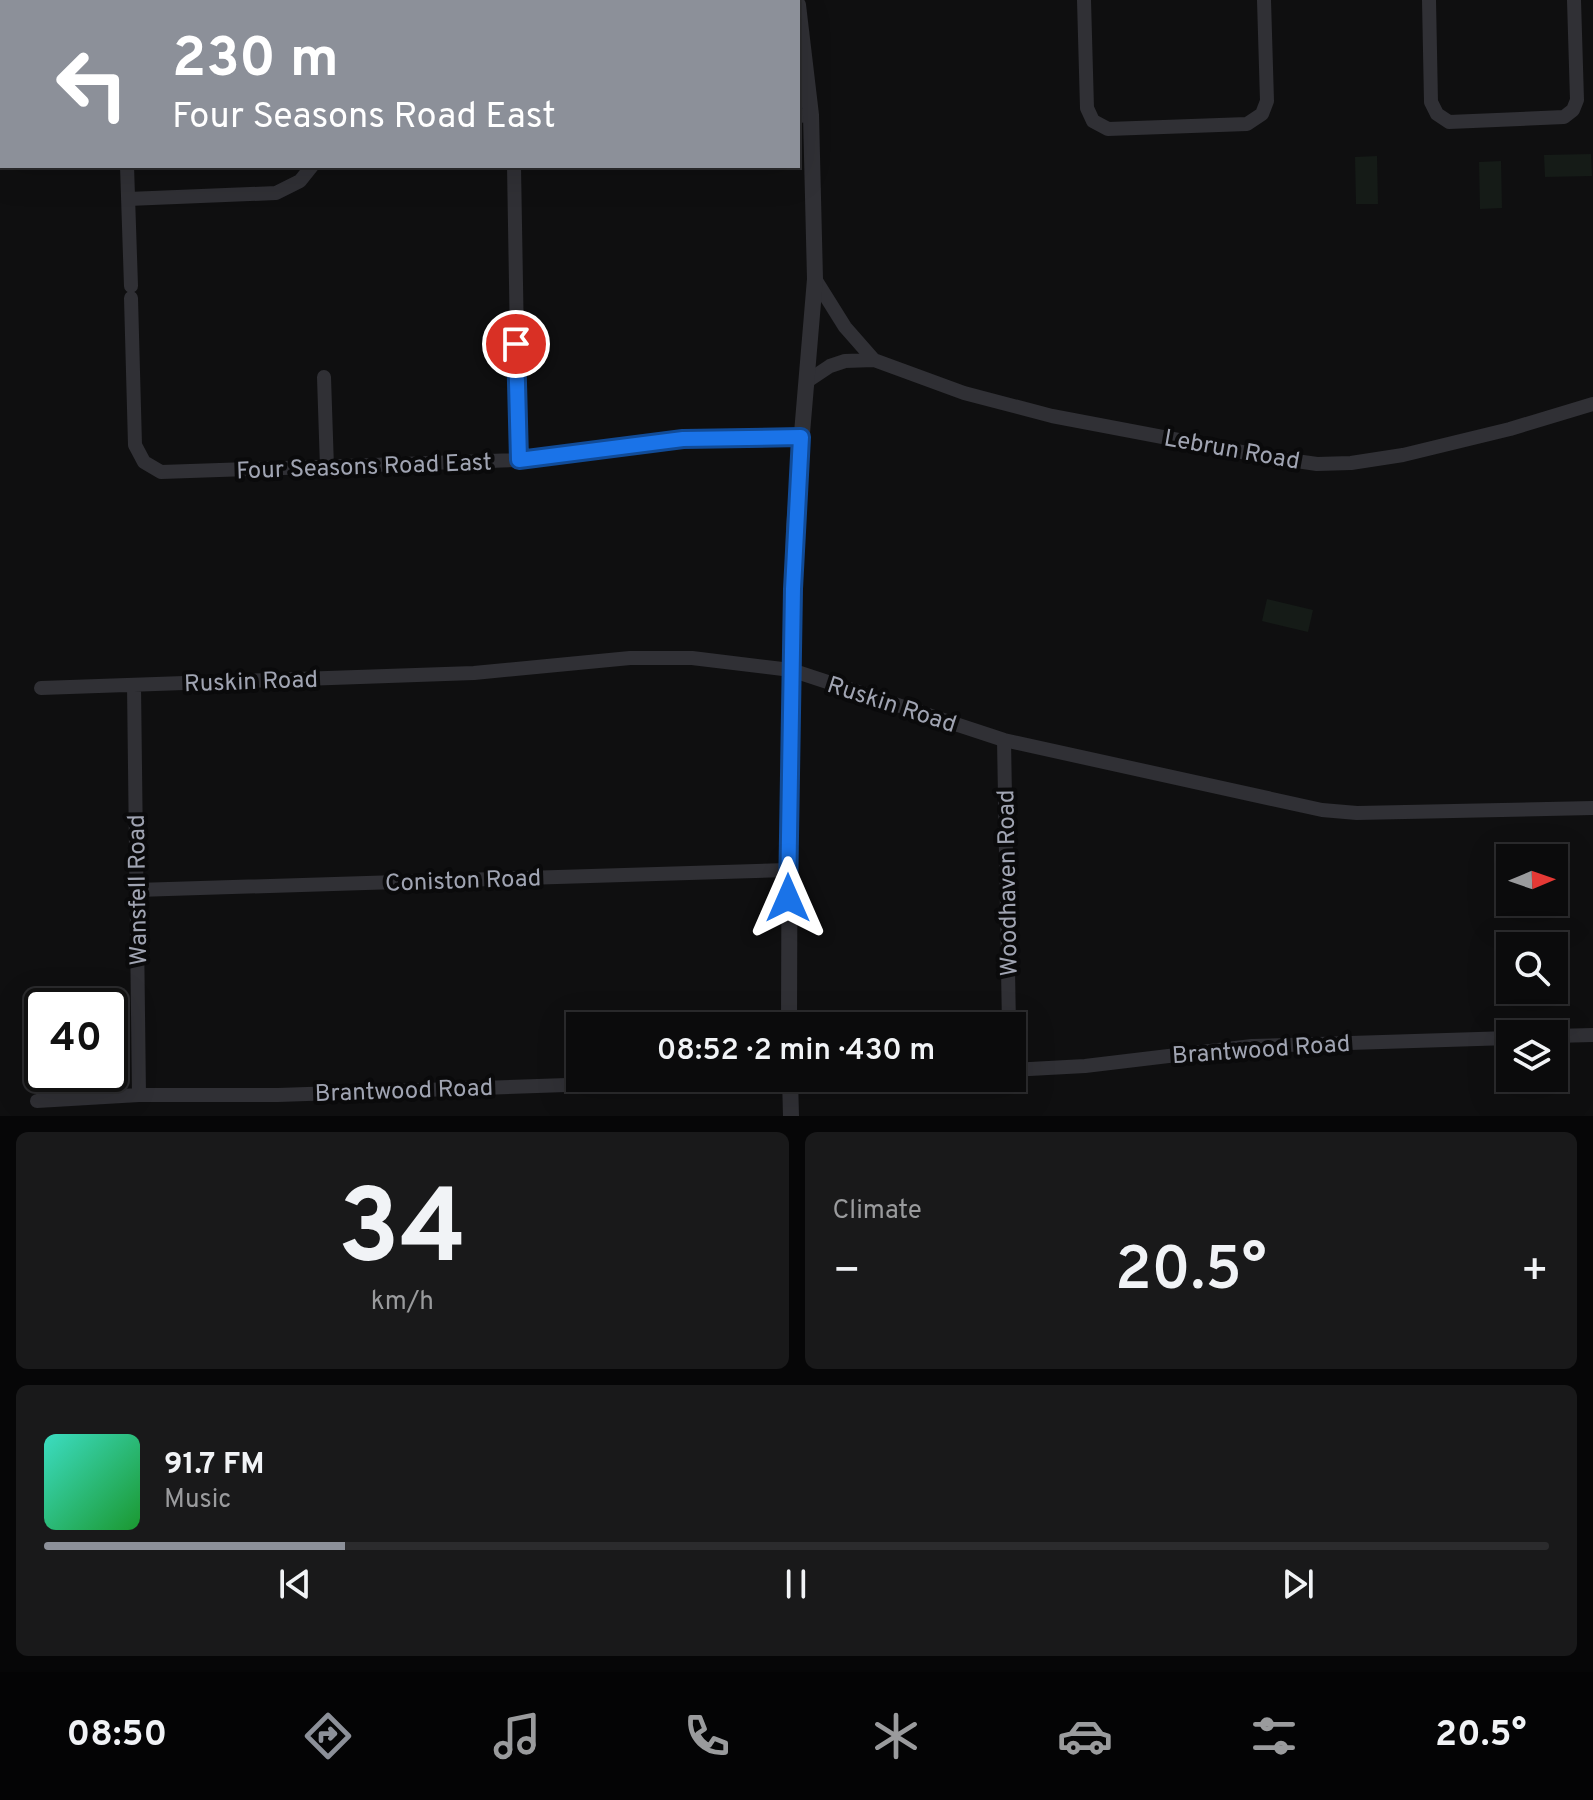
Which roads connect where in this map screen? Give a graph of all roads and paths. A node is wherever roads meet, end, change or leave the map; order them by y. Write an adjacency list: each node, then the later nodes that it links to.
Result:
1 (1084, 0): 2 (street)
2 (1264, 0)
3 (1429, 0): 4 (street)
4 (1574, 0)
5 (800, 40): 6 (street)
6 (804, 116): 11 (street)
7 (127, 168): 10 (street, Four Seasons Road East)
8 (310, 168): 10 (street)
9 (514, 168): 17 (street)
10 (128, 199): 18 (street, Four Seasons Road East)
11 (815, 279): 12 (street, Lebrun Road); 14 (street)
12 (874, 360): 14 (street, Lebrun Road); 15 (street, Lebrun Road)
13 (324, 377): 18 (street)
14 (806, 382): 16 (street)
15 (1593, 404)
16 (801, 437): 17 (street, Four Seasons Road East); 19 (street)
17 (519, 460): 18 (street, Four Seasons Road East)
18 (327, 468)
19 (791, 670): 20 (street, Ruskin Road); 22 (street, Ruskin Road); 24 (street)
20 (134, 685): 21 (street, Ruskin Road); 25 (street, Wansfell Road)
21 (41, 688)
22 (1004, 740): 23 (street, Ruskin Road); 27 (street, Woodhaven Road)
23 (1593, 808)
24 (788, 870): 25 (street, Coniston Road); 26 (street)
25 (137, 890): 34 (street, Wansfell Road)
26 (789, 1012)
27 (1009, 1012)
28 (1593, 1035): 29 (street)
29 (1568, 1036)
30 (1496, 1038): 31 (street, Brantwood Road)
31 (1026, 1069)
32 (566, 1085): 34 (street, Brantwood Road)
33 (790, 1092): 36 (street)
34 (139, 1095): 35 (street, Brantwood Road)
35 (37, 1101)
36 (791, 1116)

